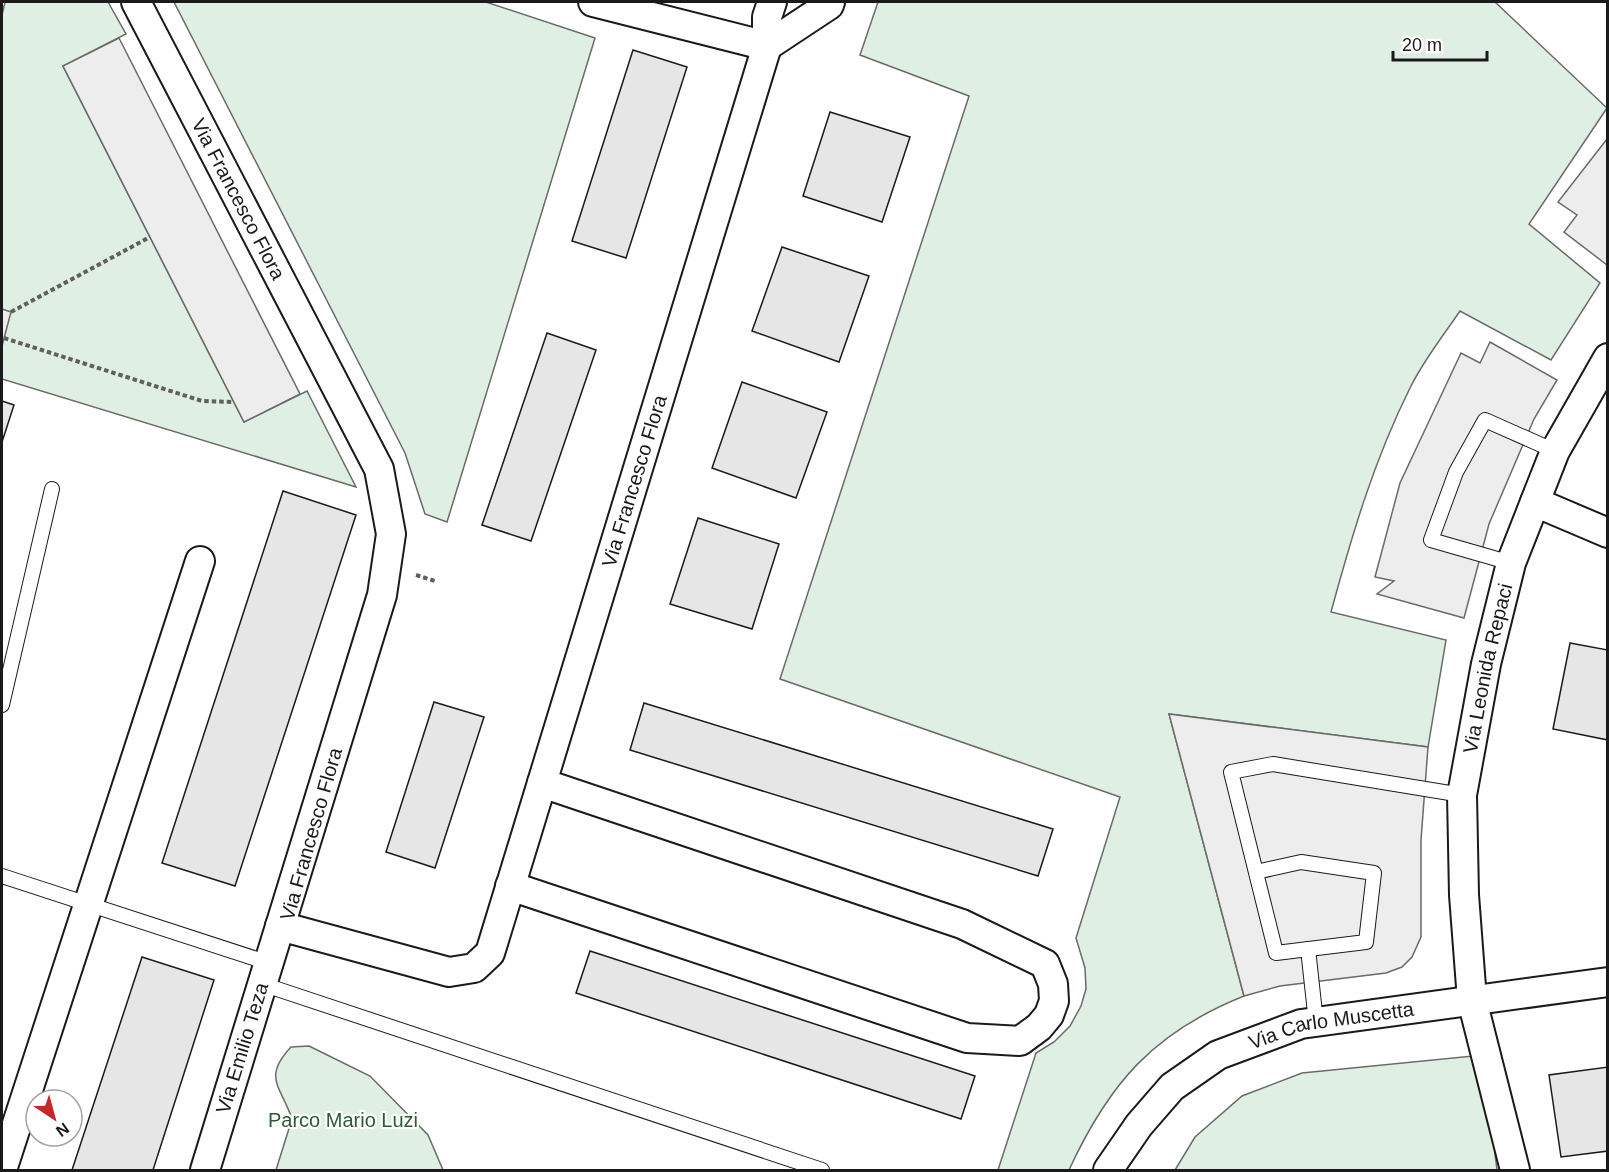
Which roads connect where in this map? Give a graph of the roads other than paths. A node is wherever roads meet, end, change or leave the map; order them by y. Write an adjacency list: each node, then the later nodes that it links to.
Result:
1 (136, 2): 20 (street, Via Francesco Flora)
2 (593, 2): 5 (street)
3 (772, 2): 5 (street, Via Francesco Flora)
4 (830, 2): 5 (street)
5 (767, 46): 14 (street, Via Francesco Flora)
6 (1608, 358): 7 (street, Via Leonida Repaci)
7 (1555, 451): 9 (street, Via Leonida Repaci); 12 (lane)
8 (52, 489): 13 (lane)
9 (1535, 502): 10 (street); 12 (street, Via Leonida Repaci)
10 (1608, 533)
11 (200, 561): 19 (street)
12 (1511, 563): 15 (street, Via Leonida Repaci)
13 (2, 705)
14 (542, 783): 18 (street, Via Francesco Flora); 18 (street)
15 (1462, 795): 16 (lane); 24 (street, Via Leonida Repaci)
16 (1256, 872): 21 (lane); 21 (lane)
17 (2, 876): 19 (lane)
18 (510, 886): 20 (street, Via Francesco Flora)
19 (89, 904): 22 (lane); 26 (street)
20 (280, 926): 22 (street, Via Emilio Teza)
21 (1308, 949): 25 (lane)
22 (266, 973): 27 (street, Via Emilio Teza); 28 (lane)
23 (1608, 982): 24 (street, Via Carlo Muscetta)
24 (1472, 1000): 25 (street, Via Carlo Muscetta); 30 (street, Via Leonida Repaci)
25 (1316, 1022): 29 (street, Via Carlo Muscetta)
26 (2, 1170)
27 (205, 1170)
28 (822, 1170)
29 (1108, 1170)
30 (1515, 1170)

